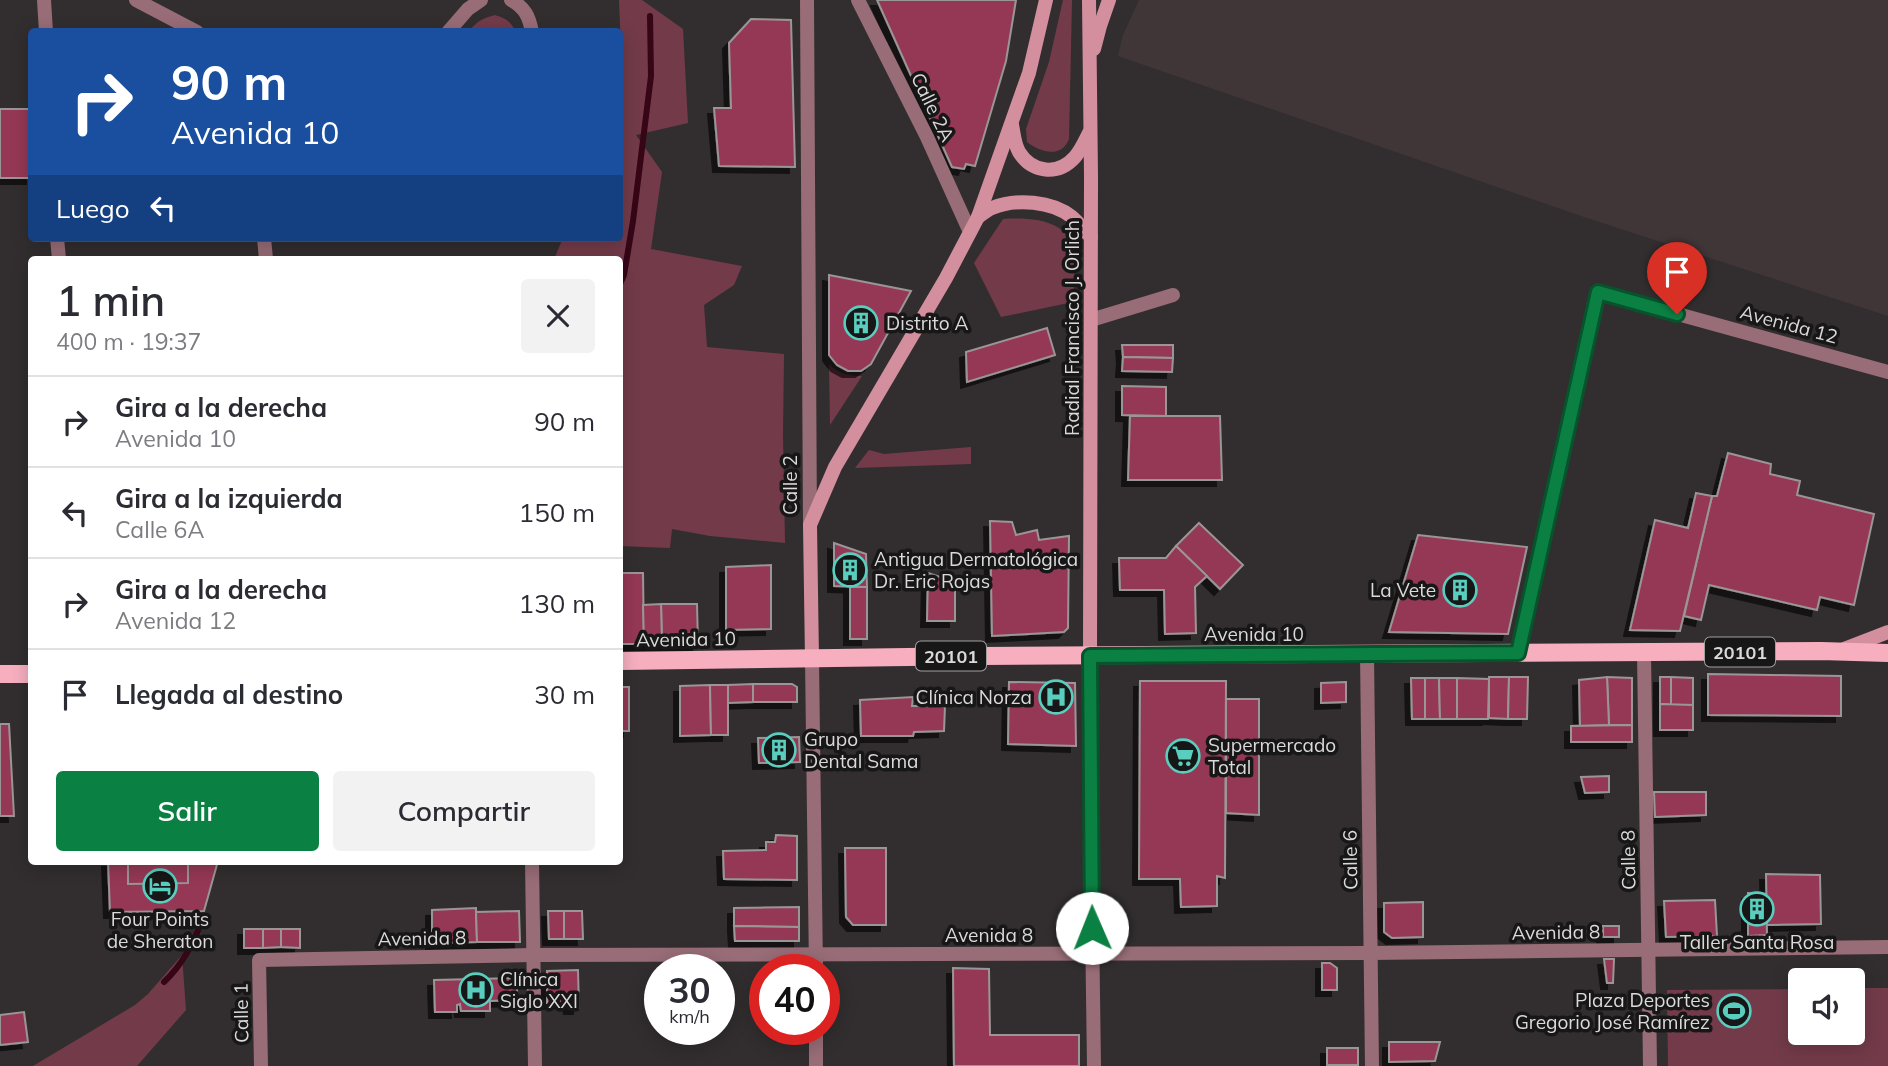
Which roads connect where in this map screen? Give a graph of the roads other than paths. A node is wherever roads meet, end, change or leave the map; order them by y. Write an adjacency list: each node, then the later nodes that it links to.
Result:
1 (44, 0): 10 (street)
2 (136, 0): 11 (street)
3 (481, 0): 12 (street)
4 (511, 0): 13 (street)
5 (807, 0): 23 (street, Calle 2)
6 (858, 0): 18 (street, Calle 2A)
7 (1046, 0): 15 (main road)
8 (1089, 0): 14 (main road, Radial Francisco J. Orlich)
9 (1109, 0): 14 (main road)
10 (46, 28)
11 (189, 28)
12 (451, 28)
13 (531, 28)
14 (1089, 74): 16 (main road, Radial Francisco J. Orlich)
15 (1012, 123): 16 (main road); 17 (main road)
16 (1090, 131): 19 (main road, Radial Francisco J. Orlich)
17 (978, 216): 18 (main road); 19 (main road)
18 (970, 232): 23 (main road)
19 (1091, 237): 21 (main road, Radial Francisco J. Orlich)
20 (1173, 295): 21 (street)
21 (1091, 320): 30 (main road, Radial Francisco J. Orlich)
22 (1888, 372): 26 (street, Avenida 12)
23 (810, 525): 31 (main road, Calle 2)
24 (1888, 632): 25 (main road)
25 (1835, 651): 27 (main road, Avenida 10 / 20101); 28 (main road, Avenida 10 / 20101)
26 (1518, 653): 27 (main road, Avenida 10 / 20101); 29 (main road, Avenida 10 / 20101)
27 (1644, 653): 37 (street, Calle 8)
28 (1888, 653)
29 (1367, 654): 30 (main road, Avenida 10 / 20101); 38 (street, Calle 6)
30 (1090, 656): 31 (main road, Avenida 10 / 20101); 40 (street)
31 (812, 659): 32 (main road, Avenida 10 / 20101); 39 (street, Calle 2)
32 (623, 661)
33 (0, 674): 34 (main road)
34 (28, 674)
35 (532, 865): 41 (street)
36 (1888, 947): 37 (street, Avenida 8)
37 (1649, 950): 38 (street, Avenida 8); 51 (street, Calle 8)
38 (1370, 953): 40 (street, Avenida 8); 50 (street, Calle 6)
39 (816, 954)
40 (1093, 954): 44 (street, Avenida 8); 49 (street)
41 (533, 955): 42 (street, Avenida 8); 43 (street, Avenida 8); 47 (street)
42 (259, 960): 46 (street, Calle 1)
43 (749, 960)
44 (840, 961)
45 (816, 1045): 48 (street)
46 (261, 1066)
47 (535, 1066)
48 (816, 1066)
49 (1094, 1066)
50 (1372, 1066)
51 (1650, 1066)

